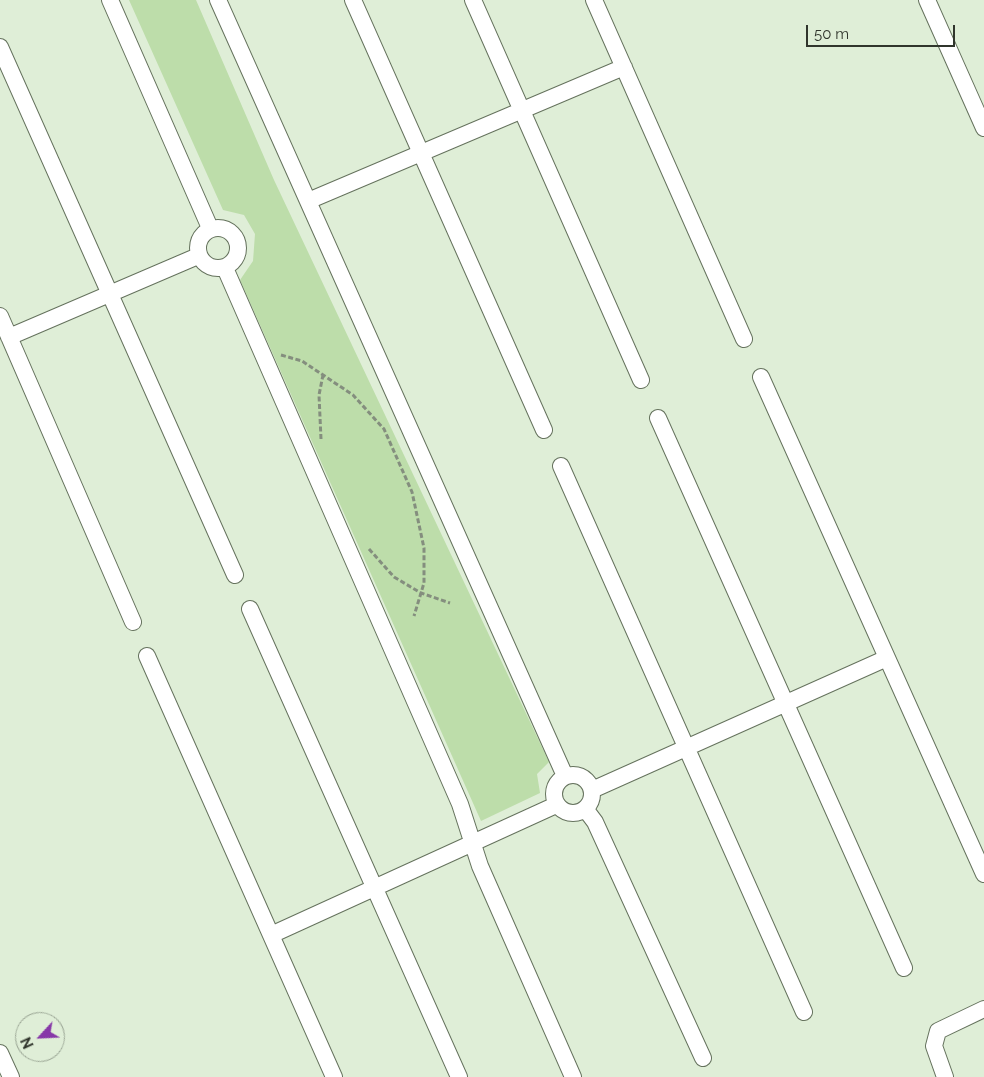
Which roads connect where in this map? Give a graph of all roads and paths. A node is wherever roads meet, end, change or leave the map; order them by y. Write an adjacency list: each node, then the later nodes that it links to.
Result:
1 (110, 0): 13 (street)
2 (218, 0): 12 (street)
3 (353, 0): 11 (street)
4 (473, 0): 9 (street)
5 (594, 0): 8 (street)
6 (927, 0): 10 (street)
7 (0, 47): 16 (street)
8 (624, 67): 9 (street); 19 (street)
9 (522, 110): 11 (street); 23 (street)
10 (984, 128)
11 (421, 153): 12 (street); 25 (street)
12 (308, 201): 39 (street)
13 (210, 228): 14 (street); 15 (street)
14 (198, 256): 15 (street); 16 (street)
15 (226, 268): 20 (street)
16 (110, 294): 18 (street); 29 (street)
17 (0, 316): 18 (street)
18 (9, 337): 34 (street)
19 (744, 339)
20 (260, 348): 21 (path); 43 (street)
21 (323, 375): 26 (path); 30 (path)
22 (761, 377): 36 (street)
23 (642, 380)
24 (658, 418): 37 (street)
25 (544, 430)
26 (322, 444)
27 (561, 466): 38 (street)
28 (369, 548): 30 (path)
29 (235, 575)
30 (421, 593): 31 (path); 33 (path)
31 (450, 603)
32 (250, 609): 45 (street)
33 (414, 616)
34 (133, 622)
35 (148, 656): 46 (street)
36 (888, 658): 37 (street); 44 (street)
37 (786, 703): 38 (street); 47 (street)
38 (686, 748): 40 (street); 49 (street)
39 (565, 776): 40 (street); 41 (street)
40 (592, 790): 42 (street)
41 (556, 805): 42 (street); 43 (street)
42 (586, 810): 51 (street)
43 (473, 844): 45 (street); 55 (street)
44 (984, 874)
45 (375, 888): 46 (street); 54 (street)
46 (271, 935): 53 (street)
47 (904, 968)
48 (984, 1009): 56 (street)
49 (804, 1012)
50 (0, 1052): 52 (street)
51 (703, 1058)
52 (11, 1077)
53 (334, 1077)
54 (459, 1077)
55 (573, 1077)
56 (945, 1077)

